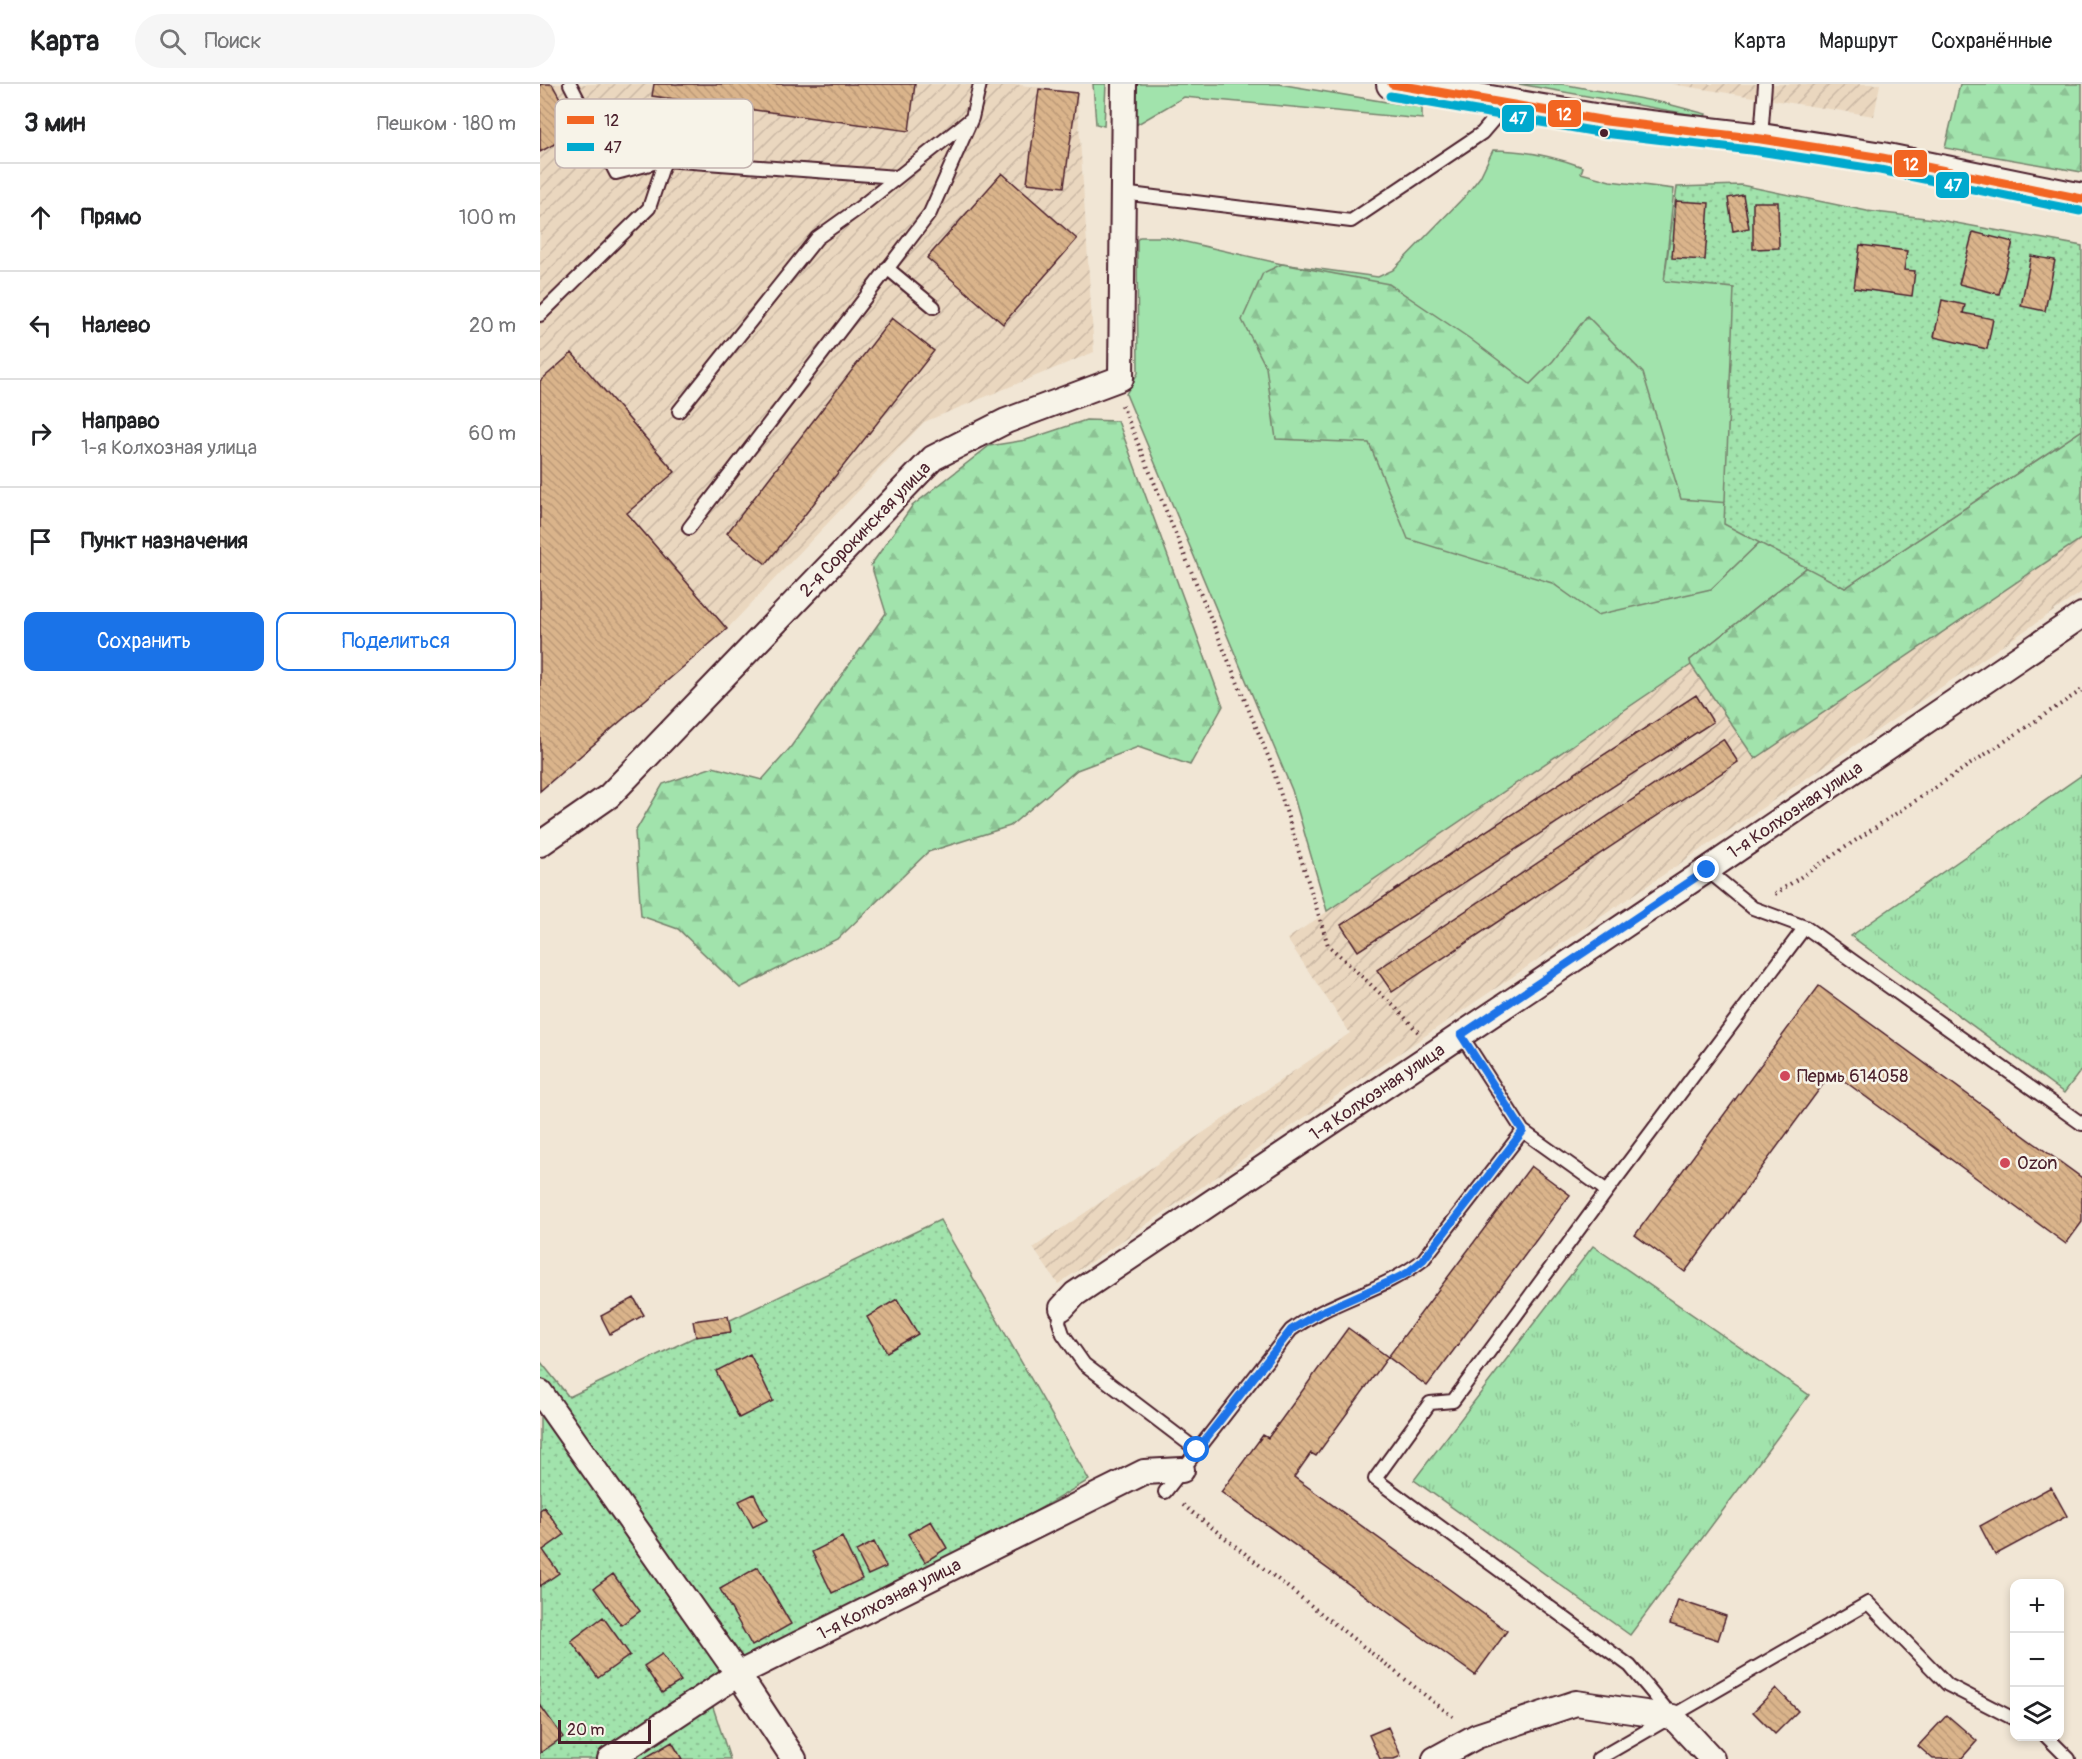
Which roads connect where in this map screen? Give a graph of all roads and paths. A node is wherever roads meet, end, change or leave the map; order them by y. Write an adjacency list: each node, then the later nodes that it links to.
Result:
1 (570, 84): 6 (lane)
2 (980, 84): 8 (lane)
3 (1124, 84): 15 (street)
4 (1392, 84): 7 (street)
5 (1766, 84): 9 (lane)
6 (578, 99)
7 (1508, 104): 9 (street); 15 (lane)
8 (972, 118): 14 (lane); 17 (lane)
9 (1761, 139): 16 (street)
10 (753, 166): 14 (lane)
11 (613, 168): 12 (lane)
12 (634, 168)
13 (662, 168): 19 (lane)
14 (897, 177): 21 (lane)
15 (1122, 193): 20 (street)
16 (2082, 199)
17 (887, 268): 18 (lane); 22 (lane)
18 (934, 307)
19 (540, 315)
20 (1121, 378): 25 (street, 2-я Сорокинская улица); 30 (path)
21 (679, 411)
22 (688, 528)
23 (2082, 615): 26 (street, 1-я Колхозная улица)
24 (2082, 690): 27 (path)
25 (540, 844)
26 (1707, 870): 27 (lane); 29 (street, 1-я Колхозная улица)
27 (1753, 908): 28 (lane)
28 (1805, 927): 31 (lane); 33 (lane)
29 (1461, 1035): 30 (street, 1-я Колхозная улица); 32 (lane)
30 (1436, 1052): 34 (street, 1-я Колхозная улица)
31 (2082, 1124)
32 (1523, 1131): 33 (lane); 36 (lane)
33 (1607, 1191): 40 (lane)
34 (1062, 1308): 36 (lane)
35 (540, 1392): 39 (street)
36 (1197, 1450): 37 (lane)
37 (1182, 1470): 38 (lane); 39 (street, 1-я Колхозная улица)
38 (1166, 1492): 42 (path)
39 (738, 1674): 44 (street, 1-я Колхозная улица); 45 (street)
40 (1673, 1716): 41 (lane); 42 (street); 47 (lane); 48 (street)
41 (2010, 1717)
42 (1478, 1736): 46 (street)
43 (2050, 1741): 49 (lane)
44 (610, 1759)
45 (794, 1759)
46 (1435, 1759)
47 (1598, 1759)
48 (1712, 1759)
49 (2069, 1759)

